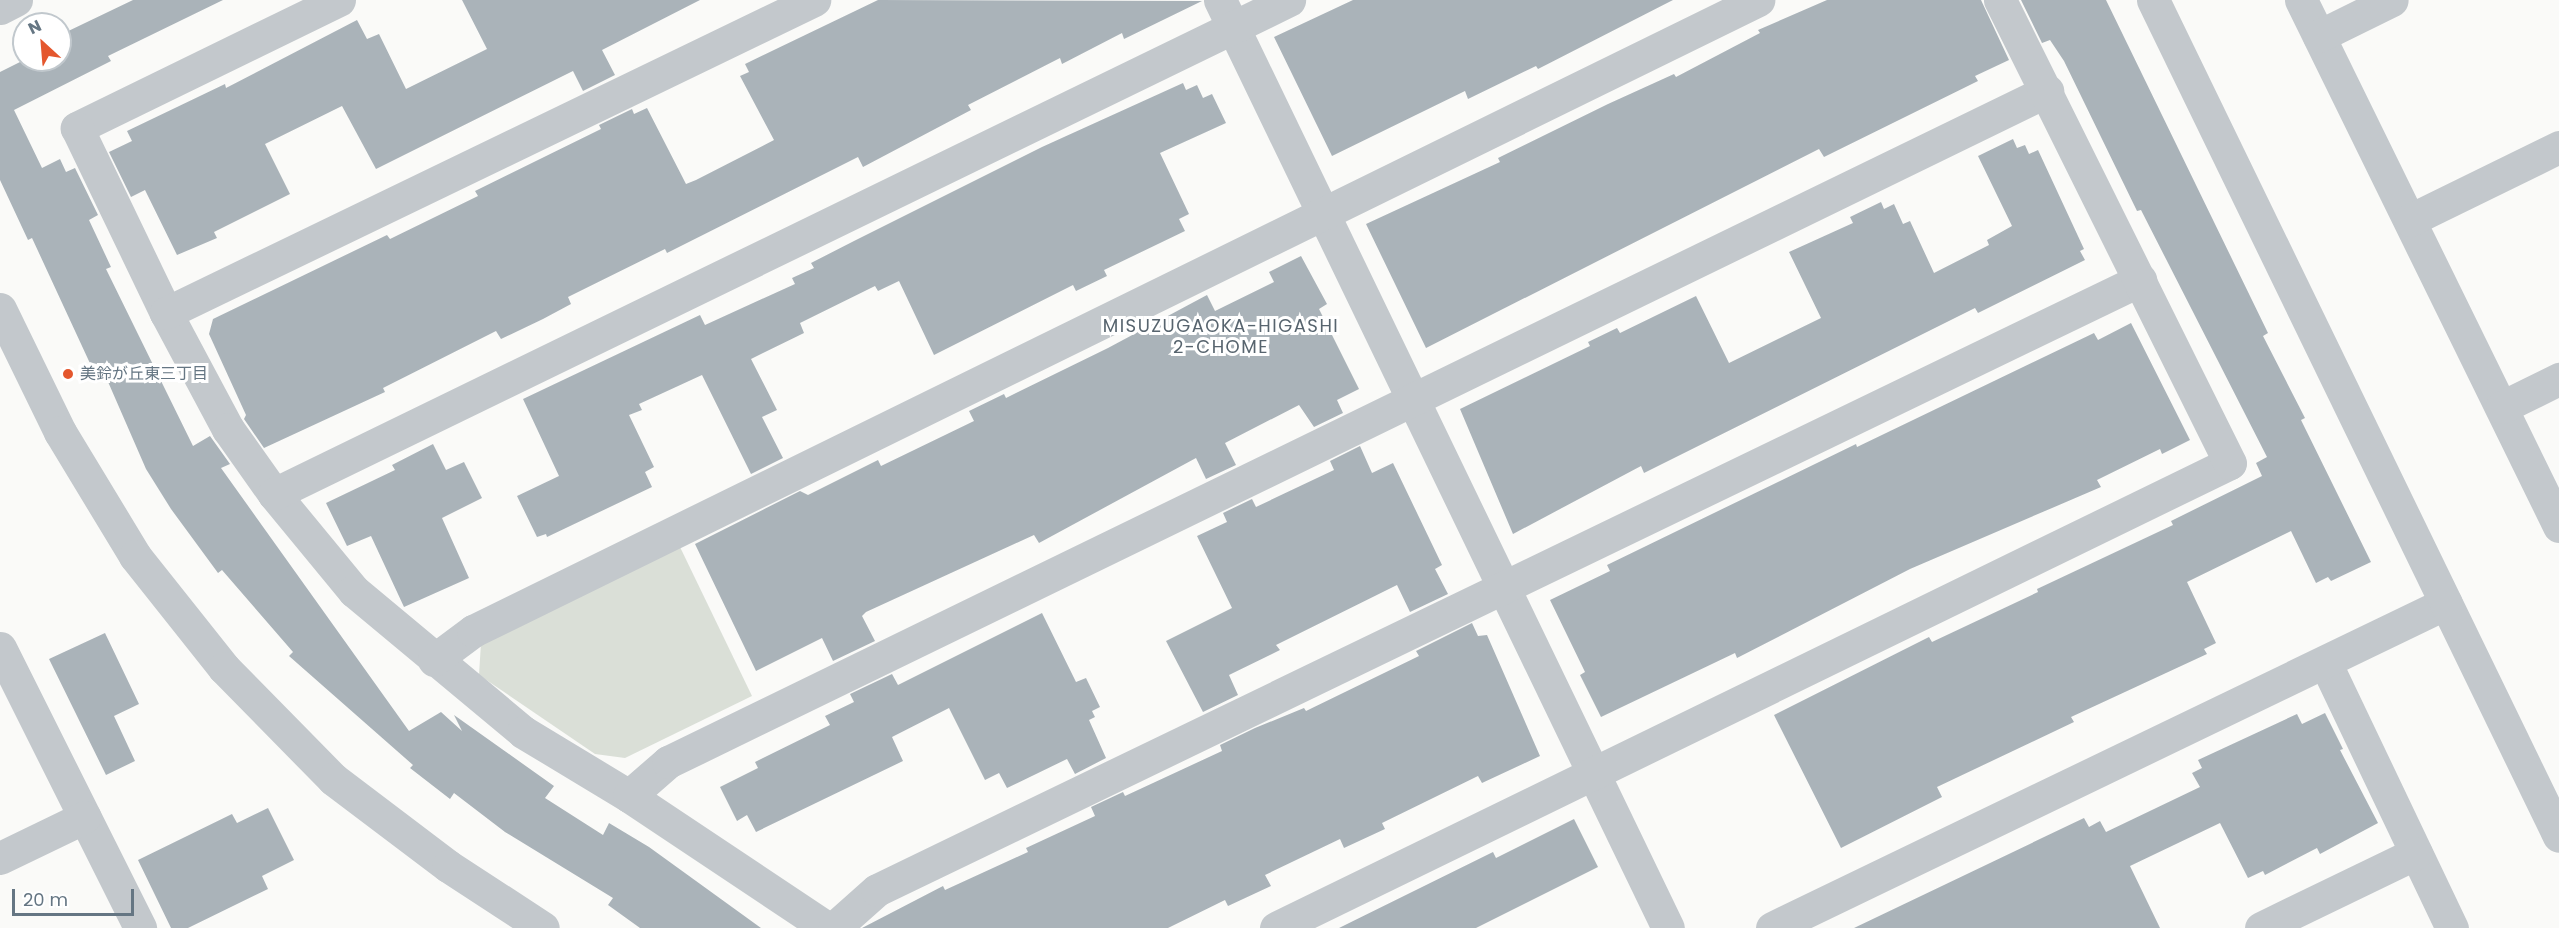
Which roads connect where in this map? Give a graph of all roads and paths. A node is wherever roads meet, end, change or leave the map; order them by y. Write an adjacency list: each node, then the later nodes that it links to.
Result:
1 (16, 0): 10 (street)
2 (339, 0): 19 (street)
3 (814, 0): 19 (street)
4 (1289, 0): 11 (street)
5 (1758, 0): 15 (street)
6 (2000, 0): 13 (street)
7 (2153, 0): 26 (street)
8 (2301, 0): 12 (street)
9 (2392, 0): 12 (street)
10 (0, 8)
11 (1226, 13): 15 (street); 23 (street)
12 (2319, 36): 16 (street)
13 (2047, 91): 17 (street); 21 (street)
14 (2559, 147): 16 (street)
15 (1322, 213): 21 (street); 28 (street)
16 (2410, 220): 22 (street)
17 (2140, 280): 25 (street); 30 (street)
18 (0, 309): 37 (street)
19 (166, 313): 23 (street)
20 (2559, 379): 22 (street)
21 (1413, 400): 25 (street); 31 (street)
22 (2502, 407): 24 (street)
23 (274, 494): 28 (street)
24 (2559, 526)
25 (1504, 587): 30 (street); 39 (street)
26 (2446, 603): 29 (street); 33 (street)
27 (0, 648): 32 (street)
28 (434, 660): 31 (street)
29 (2325, 662): 34 (street); 42 (street)
30 (1595, 772): 40 (street); 41 (street)
31 (629, 796): 38 (street)
32 (85, 818): 35 (street); 36 (street)
33 (2559, 836)
34 (2416, 853): 43 (street); 44 (street)
35 (0, 858)
36 (140, 928)
37 (543, 928)
38 (827, 928)
39 (834, 928)
40 (1276, 928)
41 (1668, 928)
42 (1772, 928)
43 (2261, 928)
44 (2452, 928)

